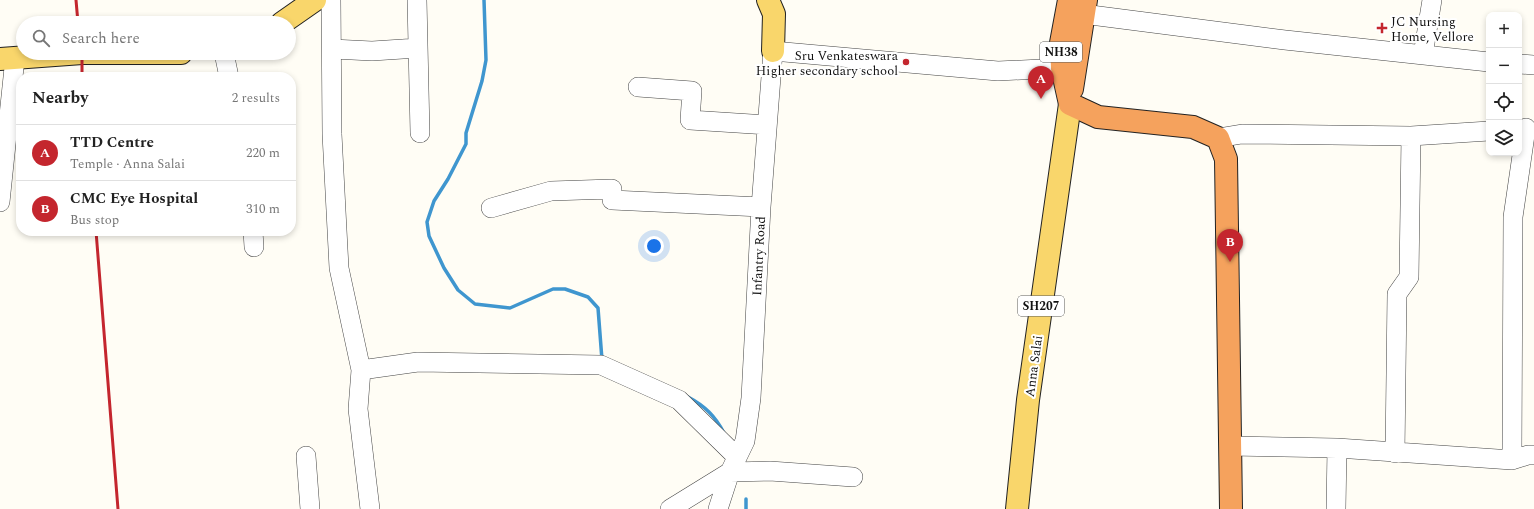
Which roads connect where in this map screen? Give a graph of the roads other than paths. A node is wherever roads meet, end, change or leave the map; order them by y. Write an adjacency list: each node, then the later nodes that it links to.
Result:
1 (315, 0): 7 (main road)
2 (331, 0): 9 (street)
3 (417, 0): 8 (street)
4 (768, 0): 10 (main road, Infantry Road)
5 (1432, 0): 11 (street)
6 (1079, 5): 11 (street); 17 (highway, Anna Salai / NH38); 20 (highway, Anna Salai / NH38)
7 (292, 16)
8 (418, 48): 9 (street); 24 (street)
9 (332, 49): 30 (street)
10 (773, 51): 17 (street); 21 (street, Infantry Road)
11 (1423, 55): 14 (street)
12 (8, 59): 27 (street)
13 (225, 60): 18 (street)
14 (1486, 62)
15 (1522, 64): 16 (street)
16 (1534, 65)
17 (1062, 68): 20 (highway, Anna Salai / NH38)
18 (228, 72)
19 (638, 87): 21 (street)
20 (1070, 104): 26 (highway); 43 (main road, Anna Salai / SH207)
21 (768, 125): 28 (street, Infantry Road)
22 (1526, 128): 36 (street)
23 (1486, 131): 25 (street)
24 (420, 133)
25 (1411, 136): 26 (street); 33 (street)
26 (1218, 138): 31 (highway)
27 (0, 202)
28 (761, 207): 29 (street); 37 (street, Infantry Road)
29 (491, 208)
30 (361, 370): 37 (street); 40 (street)
31 (1230, 446): 32 (street); 44 (highway)
32 (1337, 448): 33 (street); 45 (street)
33 (1395, 453): 36 (street)
34 (1534, 455): 36 (street)
35 (306, 456): 39 (street)
36 (1512, 460)
37 (734, 464): 38 (street); 41 (street); 42 (street, Infantry Road)
38 (853, 477)
39 (310, 509)
40 (370, 509)
41 (670, 509)
42 (718, 509)
43 (1017, 509)
44 (1231, 509)
45 (1336, 509)

